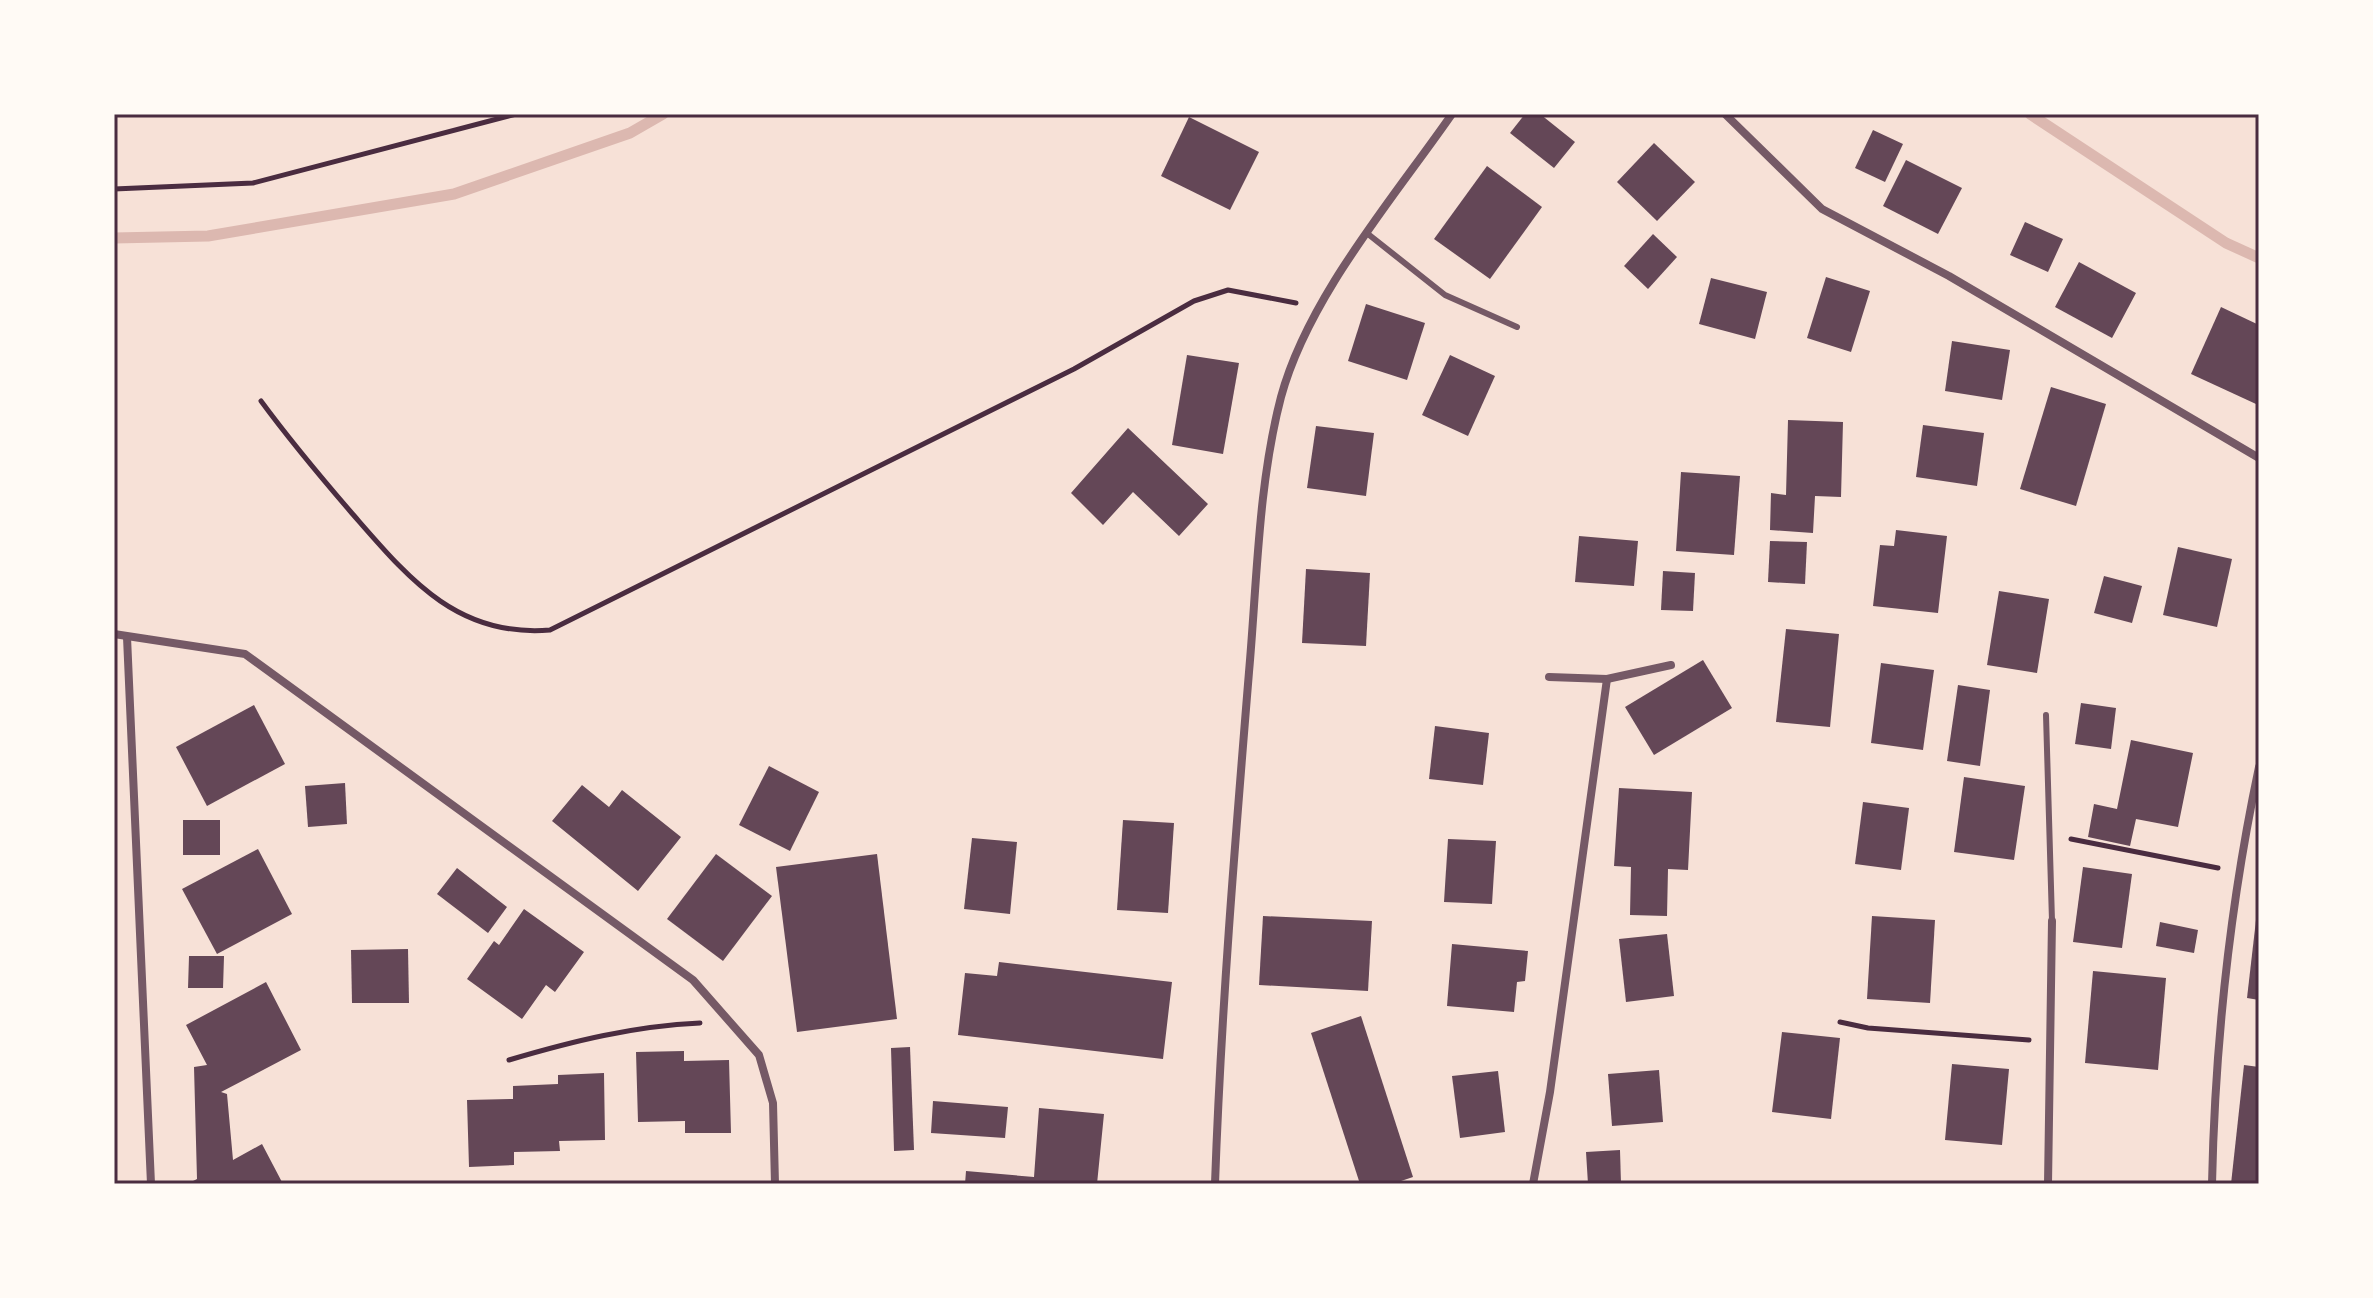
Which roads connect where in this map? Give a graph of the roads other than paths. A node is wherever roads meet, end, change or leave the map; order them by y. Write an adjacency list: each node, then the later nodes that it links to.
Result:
1 (1452, 114): 3 (street)
2 (1725, 114): 5 (street)
3 (1368, 234): 4 (lane); 16 (street)
4 (1517, 327)
5 (2259, 458)
6 (114, 634): 7 (street)
7 (127, 637): 14 (street); 15 (street)
8 (1671, 665): 10 (street)
9 (1549, 677): 10 (street)
10 (1607, 679): 17 (street)
11 (2046, 715): 13 (lane)
12 (2259, 767): 19 (street)
13 (2052, 921): 18 (street)
14 (151, 1184)
15 (775, 1184)
16 (1215, 1184)
17 (1533, 1184)
18 (2048, 1184)
19 (2212, 1184)

